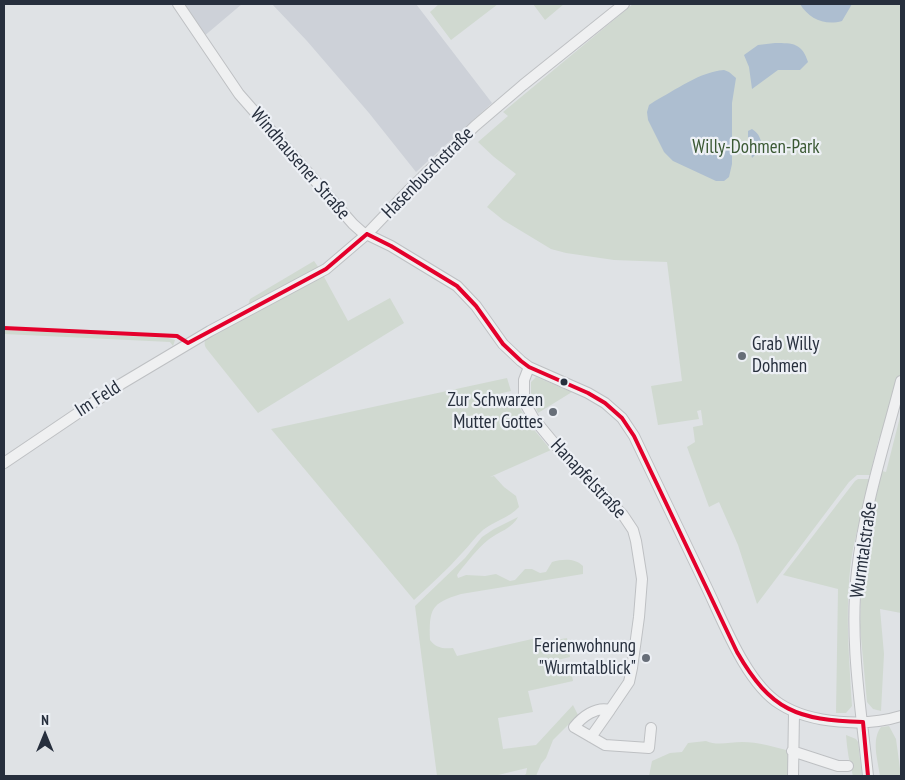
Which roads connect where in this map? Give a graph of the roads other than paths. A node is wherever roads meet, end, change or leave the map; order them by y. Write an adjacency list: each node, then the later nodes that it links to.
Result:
1 (178, 4): 3 (street, Windhausener Straße)
2 (624, 4): 3 (street, Hasenbuschstraße)
3 (367, 234): 4 (street, Hasenbuschstraße); 5 (street, Windhausener Straße)
4 (196, 339): 7 (street, Im Feld)
5 (529, 367): 8 (street, Hanapfelstraße); 9 (street, Windhausener Straße)
6 (901, 381): 11 (street, Wurmtalstraße)
7 (4, 463)
8 (610, 710): 13 (street, Hanapfelstraße); 13 (street)
9 (794, 712): 11 (street, Windhausener Straße); 14 (street)
10 (901, 716): 11 (street, Windhausener Straße)
11 (863, 722): 17 (street, Wurmtalstraße)
12 (651, 728): 13 (street)
13 (591, 737)
14 (792, 751): 15 (street); 16 (street)
15 (848, 766)
16 (792, 776)
17 (868, 776)

